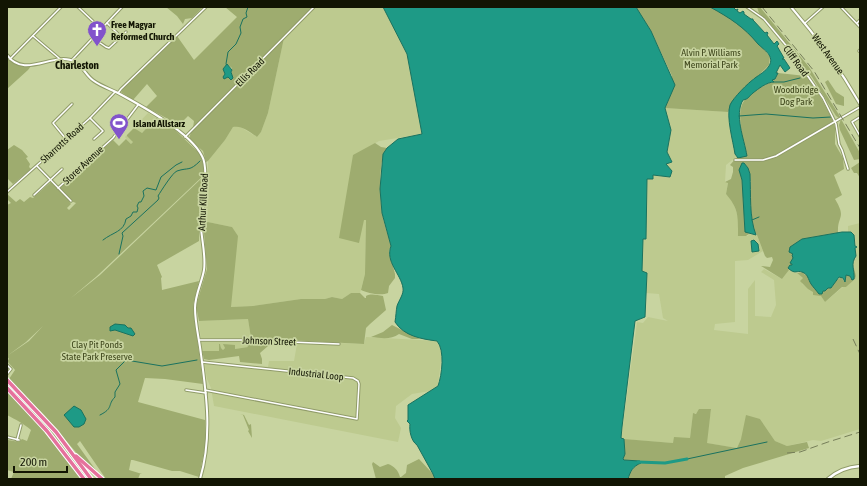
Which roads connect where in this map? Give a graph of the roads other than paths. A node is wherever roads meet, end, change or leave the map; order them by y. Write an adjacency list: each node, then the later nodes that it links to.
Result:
1 (61, 7): 17 (street)
2 (78, 7): 15 (street)
3 (122, 7): 11 (street)
4 (206, 7): 25 (street)
5 (314, 7): 33 (street, Ellis Road)
6 (747, 7): 31 (street, Cliff Road)
7 (791, 7): 12 (street, West Avenue)
8 (823, 7): 12 (street)
9 (842, 7): 13 (street)
10 (860, 20): 13 (street)
11 (106, 23): 15 (street); 18 (street)
12 (805, 23): 28 (street, West Avenue)
13 (856, 23): 14 (street)
14 (860, 27)
15 (101, 29): 19 (street)
16 (126, 32): 18 (street)
17 (33, 36): 21 (street); 22 (street)
18 (121, 37): 19 (street)
19 (93, 38): 23 (street)
20 (7, 55): 21 (street)
21 (10, 59): 22 (street)
22 (60, 59): 23 (street)
23 (72, 60): 24 (street, Arthur Kill Road)
24 (115, 92): 25 (street, Arthur Kill Road); 30 (street, Sharrotts Road)
25 (118, 93): 27 (street, Arthur Kill Road)
26 (72, 104): 34 (street)
27 (138, 105): 33 (street, Arthur Kill Road); 41 (street, Storer Avenue)
28 (860, 105): 31 (street)
29 (860, 117): 32 (street)
30 (90, 118): 34 (street, Sharrotts Road); 35 (street)
31 (835, 122): 36 (street); 39 (street, Cliff Road)
32 (860, 136)
33 (185, 137): 45 (street, Arthur Kill Road)
34 (66, 139): 37 (street, Sharrotts Road)
35 (94, 139)
36 (735, 160)
37 (37, 166): 40 (street); 42 (street, Sharrotts Road)
38 (62, 169): 40 (street)
39 (848, 169)
40 (50, 180): 41 (street); 43 (street)
41 (58, 188): 44 (street)
42 (7, 192)
43 (34, 195)
44 (71, 201)
45 (199, 340): 46 (street, Johnson Street); 47 (street, Arthur Kill Road)
46 (339, 344)
47 (202, 362): 53 (street, Arthur Kill Road); 53 (street, Industrial Loop)
48 (7, 365): 49 (street)
49 (7, 374)
50 (7, 380): 56 (highway)
51 (7, 388): 58 (highway)
52 (186, 390): 53 (street, Industrial Loop)
53 (206, 392): 61 (street, Arthur Kill Road)
54 (21, 425): 55 (street)
55 (7, 437)
56 (70, 449): 59 (highway); 60 (highway)
57 (860, 466): 62 (main road)
58 (84, 479)
59 (91, 479)
60 (102, 479)
61 (200, 479)
62 (828, 479)

